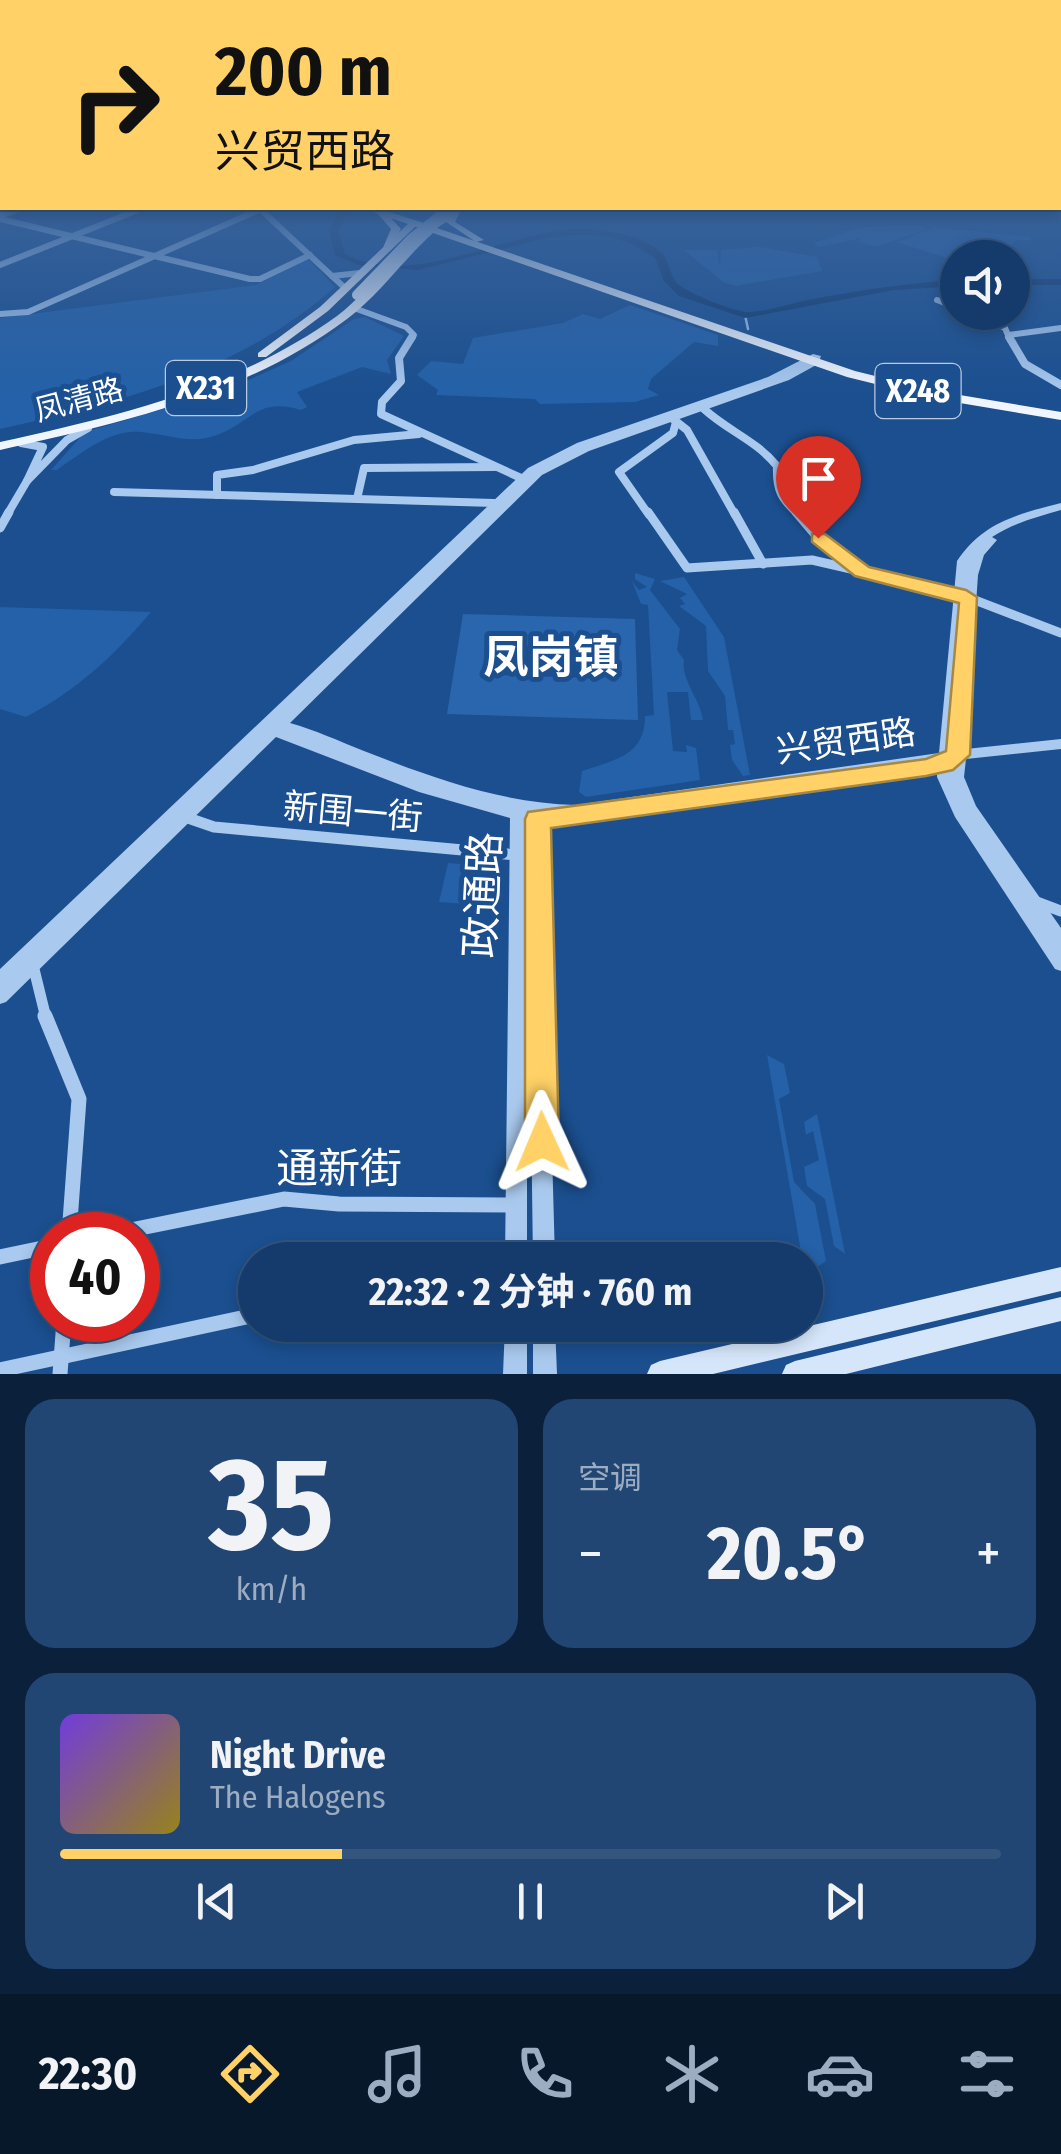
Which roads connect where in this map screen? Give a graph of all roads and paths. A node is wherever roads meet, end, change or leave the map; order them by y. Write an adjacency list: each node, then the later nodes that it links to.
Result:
1 (133, 265): 15 (street)
2 (192, 265): 3 (street)
3 (288, 265)
4 (321, 265): 11 (street)
5 (368, 265): 10 (main road, 凤清路 / X231)
6 (383, 265): 12 (main road, 凤清路 / X231, bridge)
7 (384, 265): 12 (main road, 凤清路 / X231, bridge)
8 (395, 265): 12 (main road, 凤清路 / X231, bridge)
9 (542, 265): 20 (main road, X248)
10 (360, 273): 11 (street); 12 (main road, 凤清路 / X231)
11 (332, 276): 12 (street)
12 (351, 296): 19 (main road, 凤清路 / X231); 19 (main road, 凤清路 / X231); 26 (street)
13 (937, 300): 14 (street)
14 (940, 301)
15 (0, 314)
16 (1061, 328): 18 (street)
17 (1005, 330): 18 (street)
18 (1008, 334): 21 (street)
19 (274, 353): 24 (main road, 凤清路 / X231); 27 (main road, 凤清路 / X231)
20 (812, 359): 22 (street); 23 (main road, X248); 29 (street)
21 (1061, 385)
22 (704, 409): 25 (street); 37 (street)
23 (1061, 413)
24 (104, 421): 27 (main road, 凤清路 / X231); 30 (street)
25 (674, 421): 39 (street); 39 (street); 43 (street)
26 (420, 434): 28 (street); 32 (street)
27 (3, 443): 30 (street)
28 (495, 466): 29 (street); 33 (street)
29 (521, 478): 34 (street)
30 (27, 481): 36 (street)
31 (114, 492): 32 (street)
32 (217, 495): 33 (street)
33 (357, 499): 34 (street)
34 (494, 503): 43 (street)
35 (1061, 509): 41 (street)
36 (0, 528)
37 (834, 552): 38 (street); 40 (street)
38 (812, 560): 39 (street); 40 (street)
39 (763, 564)
40 (862, 571): 41 (street)
41 (964, 598): 42 (street); 45 (street)
42 (1061, 633)
43 (273, 726): 46 (street, 兴贸西路); 47 (street); 54 (street)
44 (1061, 744): 45 (street, 兴贸西路)
45 (949, 759): 46 (street, 兴贸西路); 49 (street); 53 (street)
46 (530, 815): 48 (street, 政通路); 60 (street, 政通路)
47 (184, 817): 48 (street, 新围一街); 52 (street)
48 (518, 855): 56 (street, 政通路)
49 (1033, 901): 50 (street); 51 (street)
50 (1061, 911)
51 (1061, 942)
52 (32, 964): 55 (street); 57 (street)
53 (1061, 964)
54 (0, 980)
55 (0, 997)
56 (516, 1204): 58 (street, 通新街); 59 (street, 政通路)
57 (71, 1212)
58 (160, 1224)
59 (516, 1242)
60 (543, 1242)
61 (30, 1251): 62 (street)
62 (0, 1257)
63 (1061, 1278): 72 (main road)
64 (1061, 1309): 73 (main road)
65 (238, 1319): 68 (street)
66 (516, 1342): 70 (street)
67 (544, 1342): 71 (street)
68 (61, 1365): 69 (street)
69 (0, 1370)
70 (515, 1374)
71 (545, 1374)
72 (660, 1374)
73 (795, 1374)

